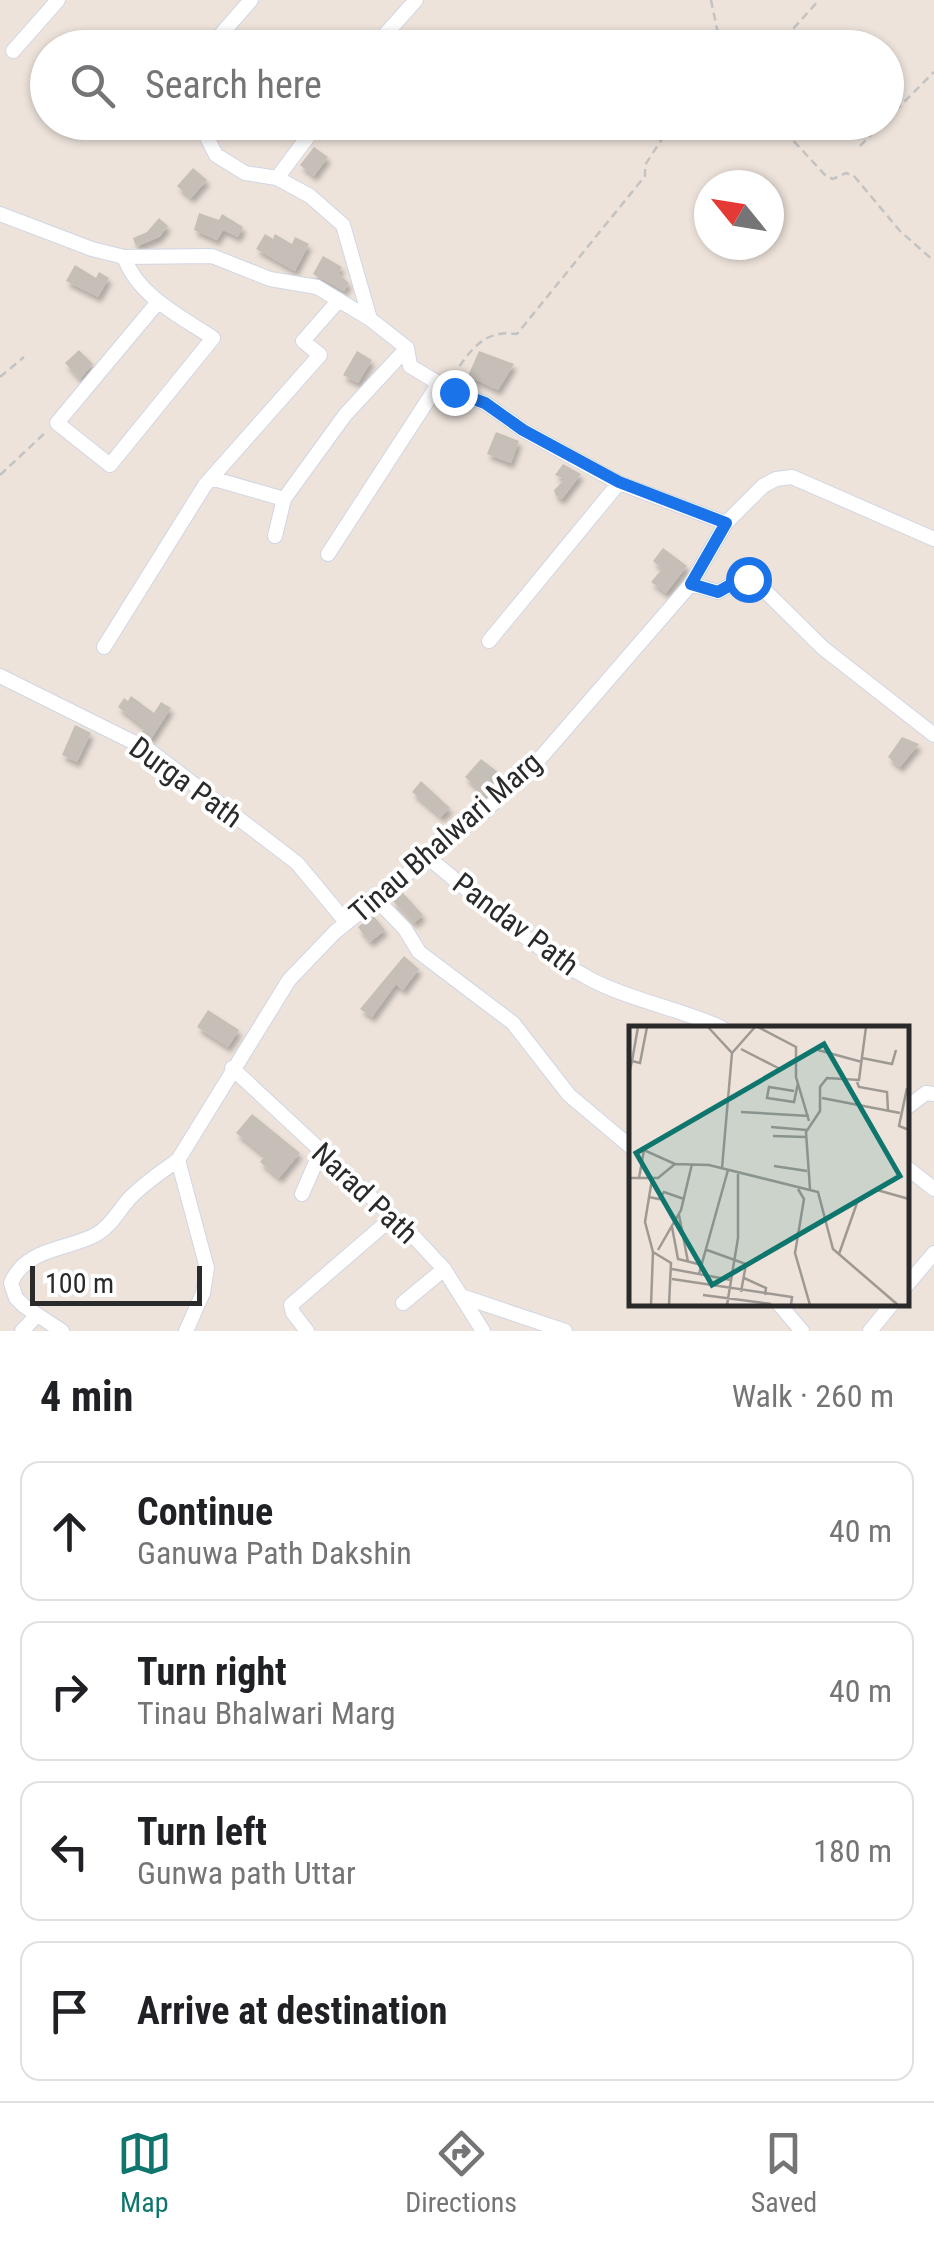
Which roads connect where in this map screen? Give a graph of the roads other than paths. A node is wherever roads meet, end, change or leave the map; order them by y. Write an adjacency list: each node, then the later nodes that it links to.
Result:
1 (58, 0): 4 (street)
2 (251, 0): 6 (street)
3 (416, 0): 7 (street)
4 (30, 30)
5 (30, 30): 8 (street)
6 (225, 30)
7 (390, 30)
8 (12, 50)
9 (208, 140): 11 (street)
10 (306, 140): 11 (street)
11 (277, 178): 16 (street)
12 (0, 214): 13 (street)
13 (124, 257): 14 (street); 15 (street)
14 (338, 300): 16 (street); 19 (street)
15 (158, 302): 15 (street)
16 (370, 319): 17 (street)
17 (407, 348): 18 (street); 21 (street)
18 (442, 385): 20 (street); 25 (street)
19 (211, 478): 21 (street); 28 (street)
20 (619, 482): 22 (street); 27 (street)
21 (284, 499): 23 (street)
22 (726, 523): 24 (street, Tinau Bhalwari Marg); 26 (street, Tinau Bhalwari Marg)
23 (275, 536)
24 (934, 538)
25 (328, 554)
26 (691, 584): 30 (street); 31 (street, Tinau Bhalwari Marg)
27 (489, 641)
28 (104, 647)
29 (0, 676): 33 (street, Durga Path)
30 (934, 735)
31 (426, 856): 32 (street, Tinau Bhalwari Marg); 34 (street, Pandav Path)
32 (374, 897): 33 (street, Tinau Bhalwari Marg); 38 (street)
33 (346, 922): 35 (street, Tinau Bhalwari Marg)
34 (717, 1026)
35 (232, 1068): 39 (street, Narad Path); 40 (street, Tinau Bhalwari Marg)
36 (934, 1094): 37 (street)
37 (909, 1106)
38 (629, 1145)
39 (320, 1153): 43 (street); 44 (street, Narad Path)
40 (178, 1160): 48 (street); 55 (street)
41 (909, 1169): 42 (street)
42 (934, 1189)
43 (302, 1194)
44 (393, 1218): 46 (street, Narad Path); 58 (street)
45 (934, 1253): 47 (street)
46 (444, 1268): 49 (street, Narad Path); 50 (street)
47 (909, 1282)
48 (6, 1291): 53 (street)
49 (464, 1298): 59 (street, Narad Path); 60 (street)
50 (404, 1304)
51 (780, 1306): 54 (street)
52 (890, 1306): 61 (street)
53 (37, 1315): 56 (street); 57 (street)
54 (796, 1329)
55 (191, 1330)
56 (22, 1331)
57 (62, 1331)
58 (307, 1331)
59 (483, 1331)
60 (564, 1331)
61 (870, 1331)

